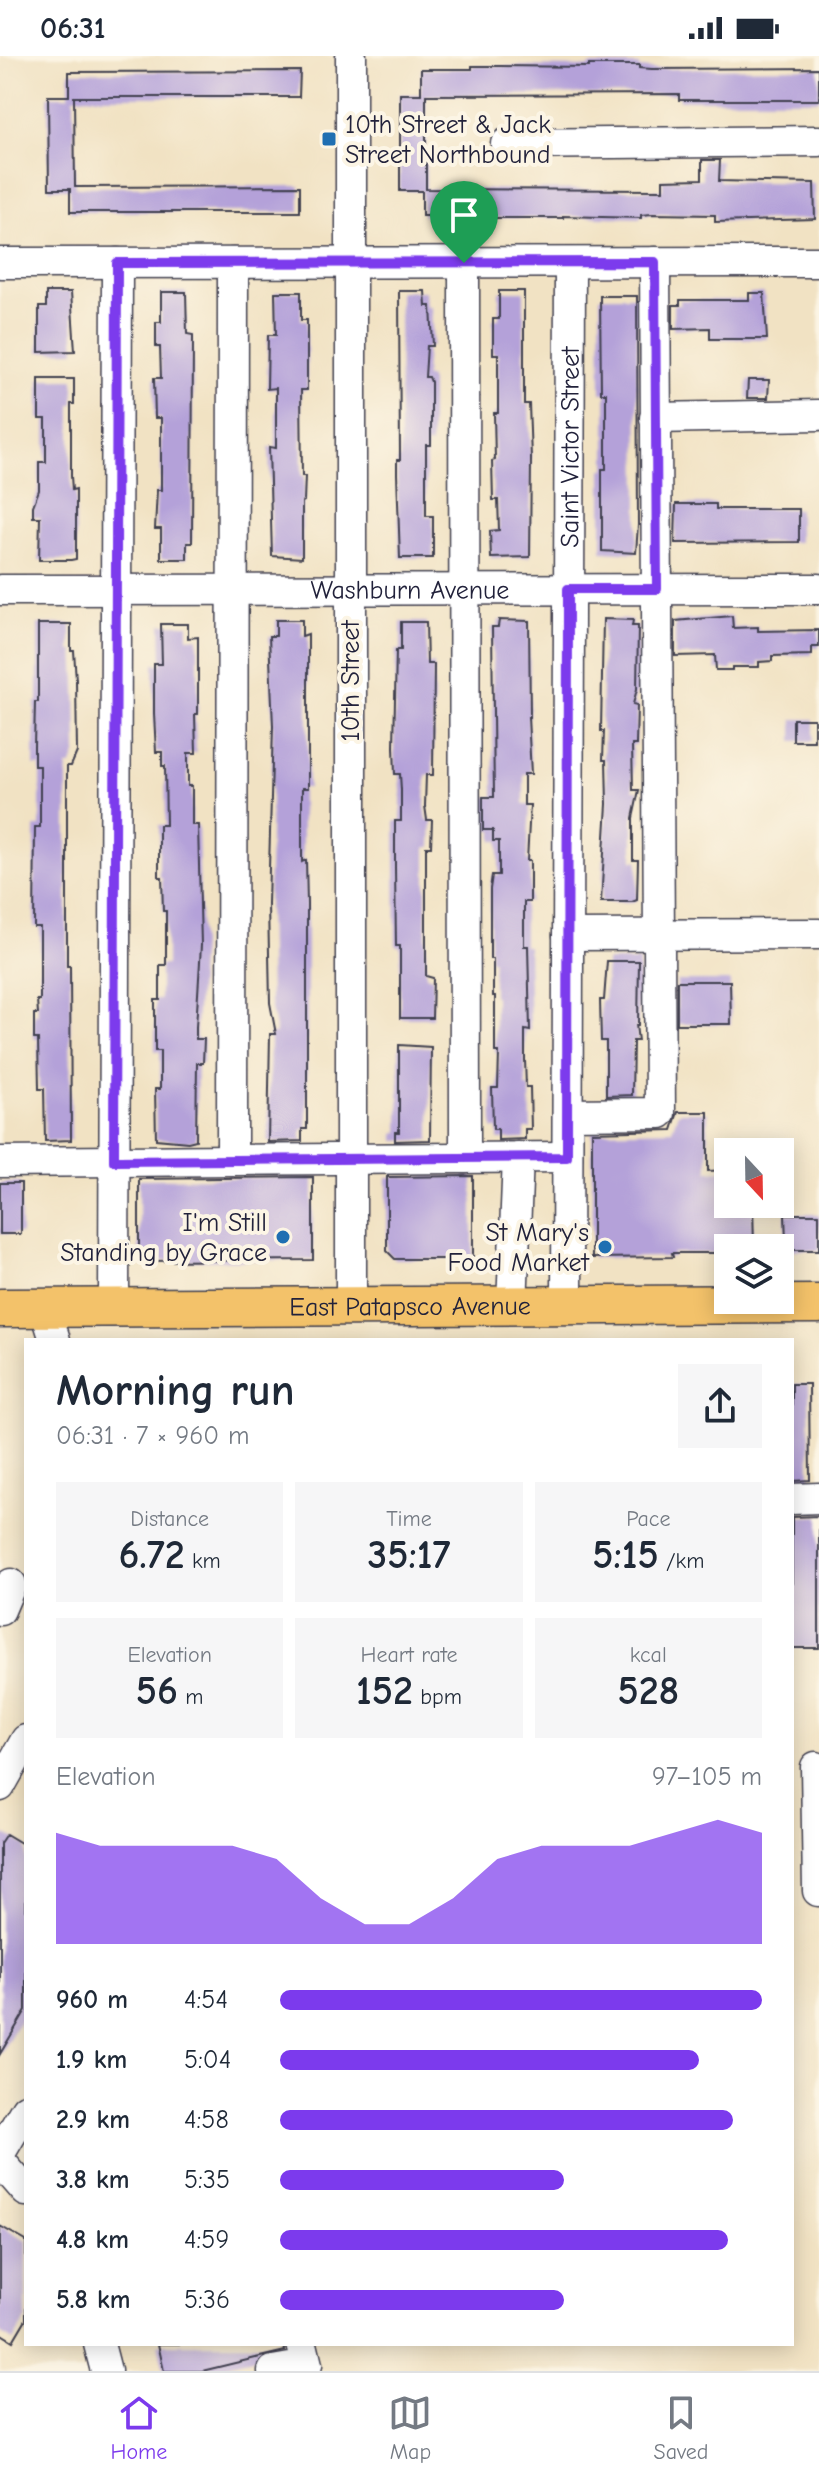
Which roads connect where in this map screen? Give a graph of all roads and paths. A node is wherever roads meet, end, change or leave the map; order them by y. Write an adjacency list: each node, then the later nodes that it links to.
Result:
1 (351, 56): 9 (street, 10th Street)
2 (819, 141): 3 (street)
3 (506, 144)
4 (655, 262): 5 (street); 11 (street); 13 (street)
5 (819, 262)
6 (0, 263): 7 (street)
7 (117, 263): 8 (street); 20 (street)
8 (233, 263): 9 (street); 21 (street)
9 (351, 263): 10 (street); 14 (street, 10th Street)
10 (464, 263): 11 (street); 15 (street)
11 (570, 263): 16 (street, Saint Victor Street)
12 (819, 415): 13 (street)
13 (655, 418): 17 (street)
14 (350, 589): 15 (street, Washburn Avenue); 21 (street, Washburn Avenue); 29 (street, 10th Street)
15 (463, 589): 16 (street, Washburn Avenue); 28 (street)
16 (568, 589): 17 (street, Washburn Avenue); 23 (street, Saint Victor Street)
17 (657, 589): 18 (street, Washburn Avenue); 24 (street)
18 (819, 589)
19 (0, 590): 20 (street, Washburn Avenue)
20 (116, 590): 21 (street, Washburn Avenue); 31 (street)
21 (232, 590): 30 (street)
22 (819, 934): 24 (street)
23 (568, 935): 24 (street); 25 (street, Saint Victor Street)
24 (659, 935): 25 (street)
25 (568, 1114): 27 (street, Saint Victor Street)
26 (518, 1157): 27 (street); 28 (street); 35 (street)
27 (567, 1157): 34 (street, Saint Victor Street)
28 (465, 1158): 29 (street)
29 (350, 1159): 30 (street); 36 (street, 10th Street)
30 (232, 1160): 31 (street)
31 (114, 1161): 32 (street); 38 (street)
32 (0, 1162)
33 (819, 1304): 34 (main road, East Patapsco Avenue)
34 (567, 1305): 35 (main road, East Patapsco Avenue)
35 (512, 1306): 36 (main road, East Patapsco Avenue)
36 (351, 1307): 38 (main road, East Patapsco Avenue)
37 (0, 1308): 39 (main road, East Patapsco Avenue)
38 (114, 1308): 39 (main road, East Patapsco Avenue)
39 (50, 1324)
40 (819, 1498): 41 (street)
41 (794, 1499)
42 (24, 1744): 44 (street)
43 (816, 1767): 46 (street)
44 (0, 1786)
45 (794, 1891): 46 (street)
46 (818, 1891)
47 (24, 2112): 48 (street)
48 (0, 2153)
49 (0, 2161): 50 (street)
50 (24, 2189)
51 (100, 2346): 53 (street)
52 (302, 2346): 54 (street)
53 (106, 2371)
54 (273, 2371)

